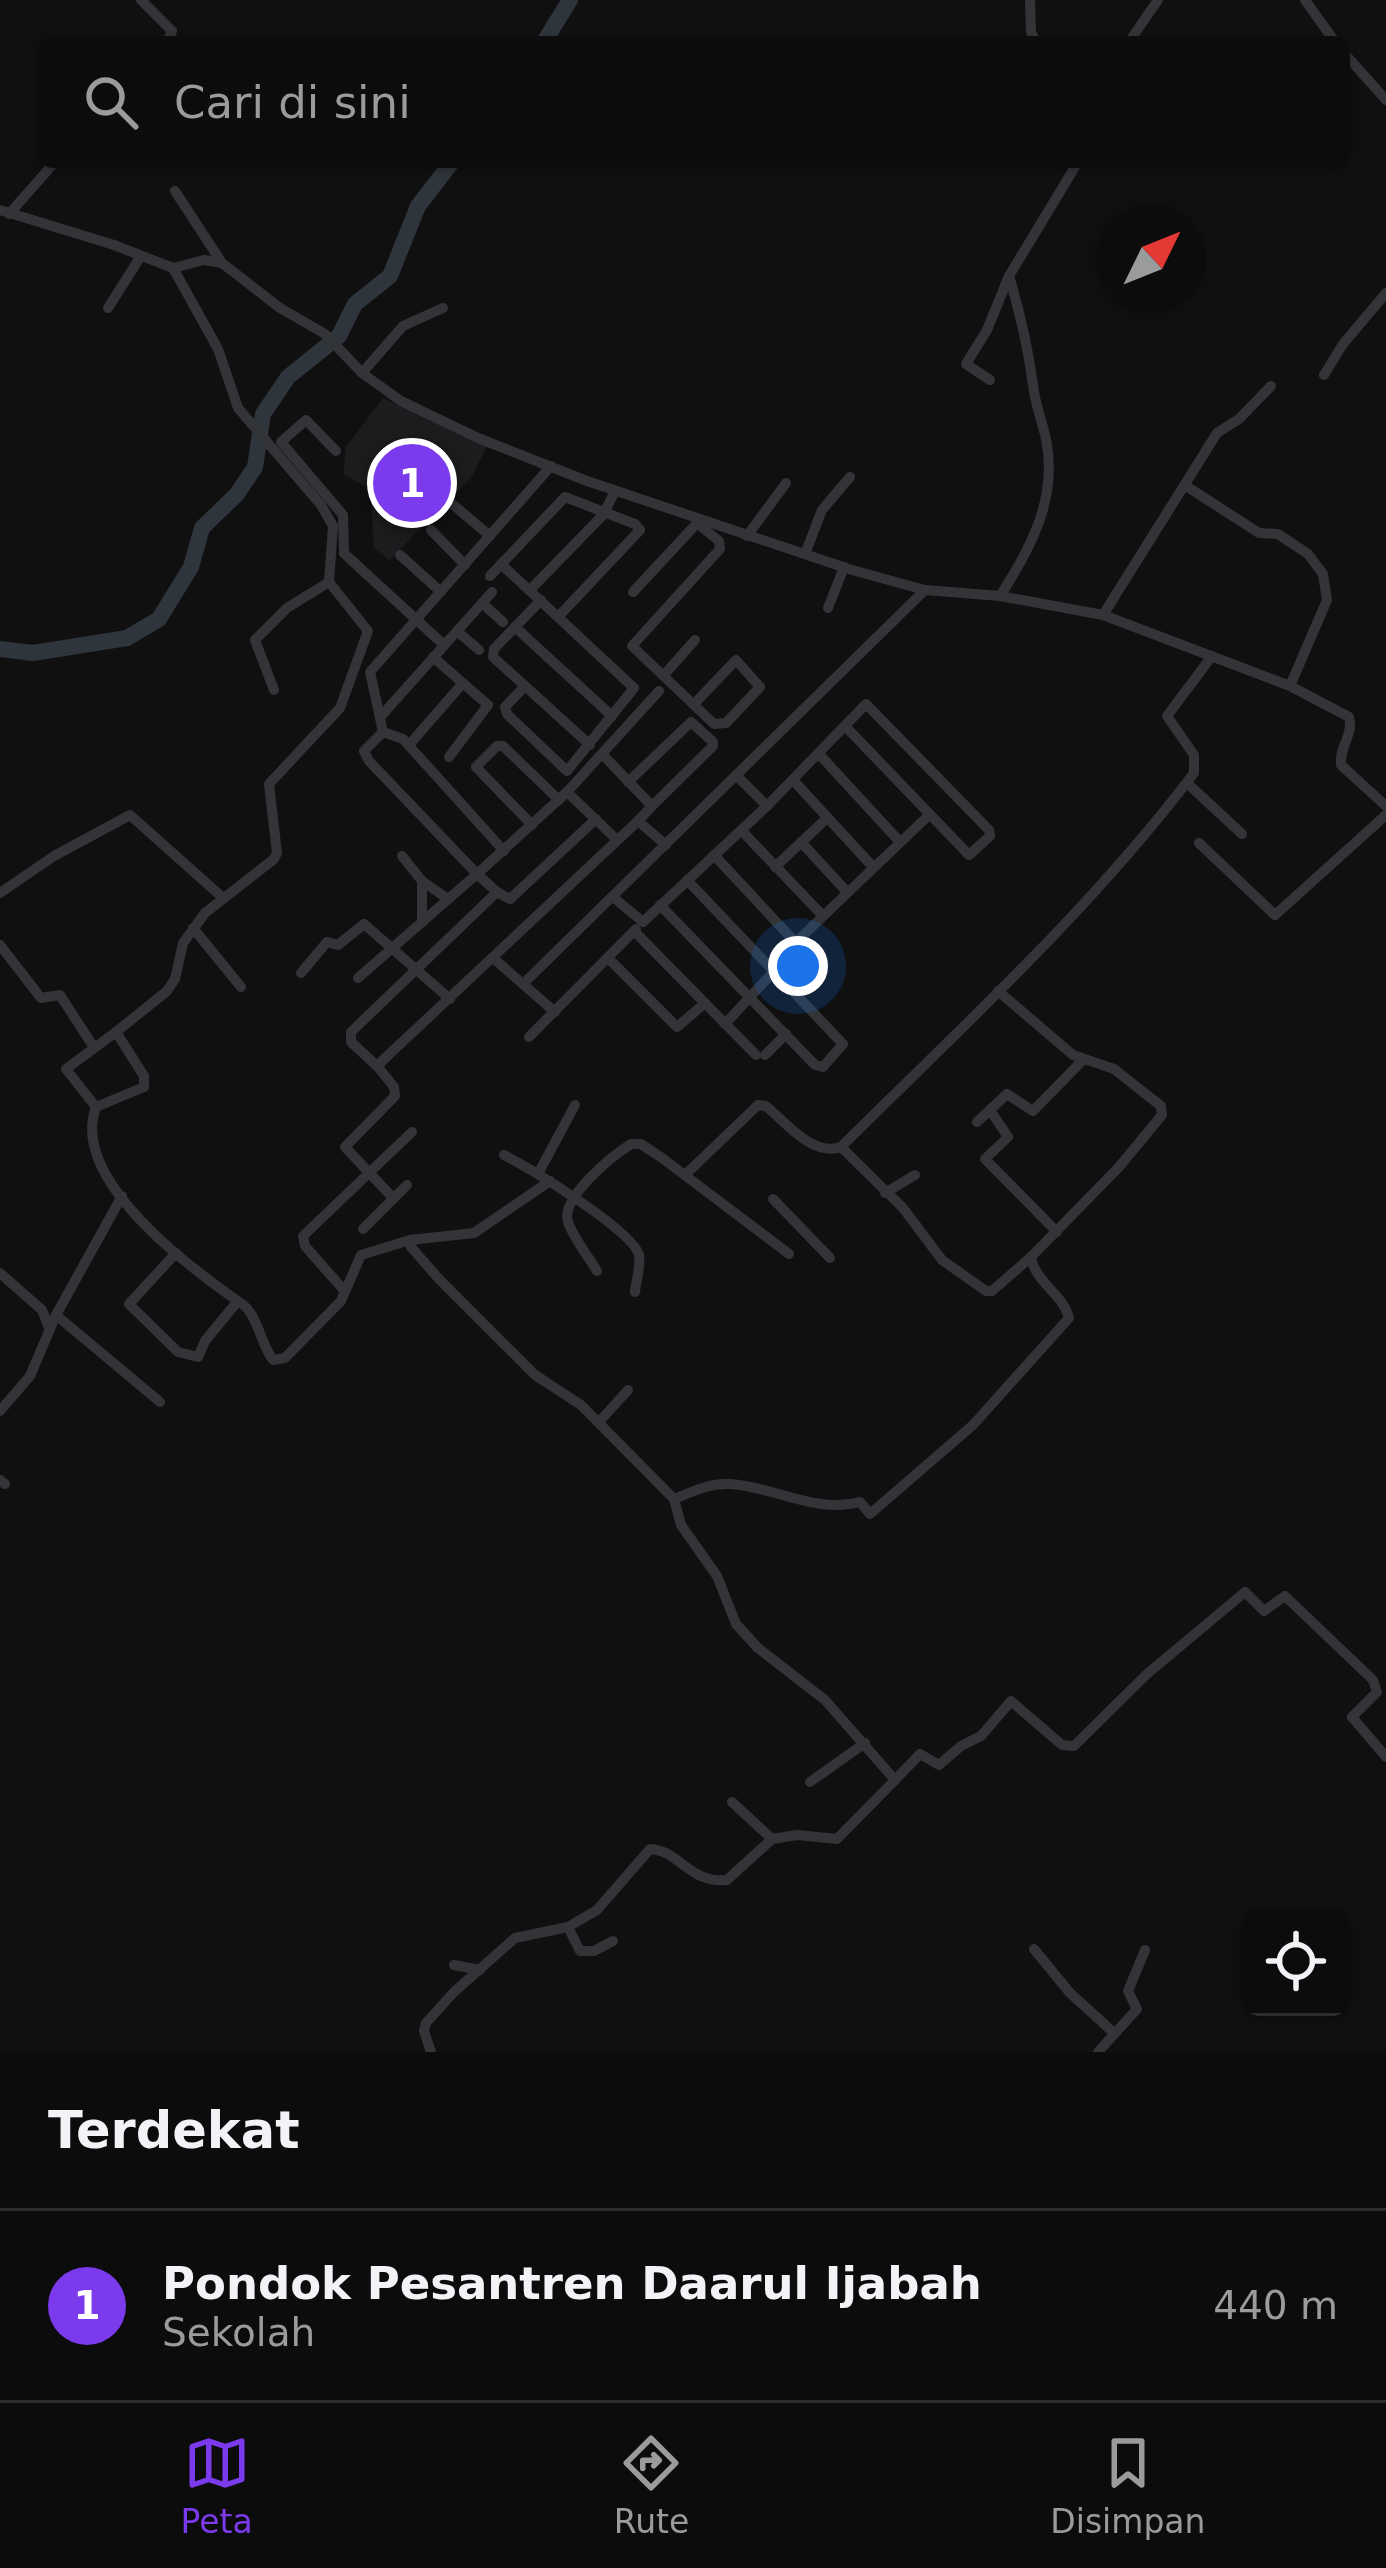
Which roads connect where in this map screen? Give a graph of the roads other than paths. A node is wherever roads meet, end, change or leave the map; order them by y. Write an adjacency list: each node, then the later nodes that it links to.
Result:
1 (141, 0): 5 (street)
2 (1030, 0): 6 (street)
3 (1158, 0): 7 (street)
4 (1305, 0): 8 (street)
5 (170, 36)
6 (1033, 36)
7 (1134, 36)
8 (1331, 36)
9 (1350, 60): 10 (street)
10 (1386, 100)
11 (49, 168): 14 (street)
12 (1074, 168): 18 (street)
13 (175, 191): 16 (street)
14 (4, 212): 15 (street)
15 (140, 256): 17 (street); 20 (street)
16 (222, 263): 17 (street); 22 (street)
17 (173, 268): 44 (street)
18 (1009, 277): 24 (street); 50 (street)
19 (1386, 292): 23 (street)
20 (108, 308)
21 (442, 308): 22 (street)
22 (362, 373): 27 (street)
23 (1324, 376)
24 (990, 380)
25 (1271, 386): 30 (street)
26 (336, 451): 56 (street)
27 (551, 466): 31 (street); 36 (street)
28 (850, 477): 38 (street)
29 (786, 483): 37 (street)
30 (1186, 486): 54 (street); 67 (street)
31 (614, 490): 33 (street); 34 (street)
32 (450, 502): 36 (street)
33 (603, 515): 40 (street); 45 (street); 55 (street)
34 (698, 521): 37 (street); 49 (street); 64 (street)
35 (430, 530): 41 (street)
36 (490, 536): 41 (street)
37 (747, 536): 38 (street)
38 (805, 554): 42 (street)
39 (400, 555): 47 (street)
40 (501, 564): 43 (street); 45 (street)
41 (465, 565): 47 (street)
42 (844, 567): 46 (street); 53 (street)
43 (490, 577)
44 (329, 582): 68 (street); 114 (street)
45 (530, 590): 51 (street)
46 (925, 590): 50 (street); 80 (street)
47 (441, 592): 56 (street)
48 (492, 592): 52 (street)
49 (633, 592)
50 (1000, 596): 54 (street)
51 (541, 600): 55 (street); 57 (street)
52 (482, 603): 57 (street); 58 (street)
53 (828, 608)
54 (1103, 615): 62 (street)
55 (558, 616): 72 (street)
56 (417, 620): 60 (street); 71 (street)
57 (509, 625): 66 (street); 72 (street)
58 (457, 631): 60 (street); 61 (street)
59 (695, 640): 64 (street)
60 (444, 645): 63 (street)
61 (478, 650)
62 (1212, 656): 67 (street); 83 (street)
63 (434, 657): 65 (street); 71 (street)
64 (664, 675): 70 (street)
65 (463, 682): 75 (street); 79 (street)
66 (525, 686): 76 (street); 76 (street)
67 (1290, 686): 87 (street)
68 (274, 689)
69 (659, 691): 77 (street)
70 (694, 704): 70 (street)
71 (382, 715): 74 (street)
72 (612, 716): 76 (street)
73 (846, 727): 78 (street); 88 (street); 88 (street)
74 (383, 732): 75 (street); 106 (street)
75 (409, 745): 101 (street)
76 (590, 745)
77 (602, 754): 82 (street); 84 (street)
78 (819, 754): 81 (street); 98 (street)
79 (449, 757)
80 (736, 775): 86 (street); 100 (street)
81 (793, 780): 86 (street); 90 (street)
82 (628, 782): 85 (street); 85 (street)
83 (1187, 783): 95 (street); 133 (street)
84 (563, 796): 91 (street); 93 (street); 93 (street)
85 (652, 806): 92 (street)
86 (767, 806): 94 (street)
87 (1386, 806)
88 (929, 815): 98 (street)
89 (1386, 815): 99 (street)
90 (827, 818): 97 (street); 105 (street)
91 (596, 819): 96 (street); 107 (street)
92 (638, 821): 96 (street); 100 (street)
93 (532, 825): 101 (street)
94 (741, 830): 102 (street); 104 (street)
95 (1242, 834)
96 (617, 840): 113 (street)
97 (801, 842): 104 (street); 111 (street)
98 (900, 842): 105 (street)
99 (1199, 843)
100 (666, 845): 115 (street)
101 (504, 851): 106 (street)
102 (714, 855): 108 (street); 122 (street)
103 (402, 856): 109 (street)
104 (776, 867): 118 (street)
105 (873, 867): 111 (street)
106 (477, 874): 110 (street); 116 (street)
107 (538, 874): 110 (street); 113 (street)
108 (687, 880): 117 (street); 127 (street)
109 (422, 881): 116 (street); 119 (street)
110 (496, 892): 128 (street)
111 (847, 892): 118 (street)
112 (0, 893): 114 (street)
113 (558, 894): 125 (street)
114 (222, 896): 121 (street)
115 (613, 897): 120 (street); 131 (street)
116 (448, 899): 119 (street)
117 (660, 905): 120 (street); 134 (street)
118 (822, 915): 122 (street)
119 (422, 922): 124 (street)
120 (636, 926): 126 (street); 136 (street)
121 (193, 928): 132 (street); 139 (street)
122 (795, 942): 127 (street)
123 (0, 946): 142 (street)
124 (392, 948): 128 (street); 129 (street); 130 (street)
125 (493, 958): 131 (street); 135 (street)
126 (609, 959): 136 (street); 137 (street)
127 (773, 968): 134 (street); 140 (street)
128 (416, 970): 135 (street); 144 (street)
129 (301, 973)
130 (358, 978)
131 (524, 982): 137 (street)
132 (241, 987)
133 (998, 991): 143 (street); 150 (street)
134 (749, 997): 138 (street); 140 (street)
135 (450, 999): 144 (street)
136 (705, 1004): 138 (street)
137 (555, 1012): 141 (street)
138 (725, 1024): 140 (street)
139 (116, 1032): 142 (street); 146 (street)
140 (786, 1034)
141 (529, 1037)
142 (93, 1046): 146 (street)
143 (1082, 1061): 147 (street); 165 (street)
144 (378, 1067): 153 (street)
145 (575, 1105): 152 (street)
146 (96, 1107): 159 (street)
147 (990, 1110): 148 (street); 165 (street)
148 (977, 1122)
149 (412, 1132): 153 (street)
150 (841, 1147): 154 (street); 158 (street)
151 (504, 1155): 152 (street)
152 (538, 1172): 156 (street)
153 (368, 1173): 160 (street); 174 (street)
154 (685, 1175): 161 (street); 167 (street)
155 (915, 1175): 158 (street)
156 (550, 1181): 161 (street); 166 (street)
157 (407, 1185): 160 (street)
158 (885, 1192): 170 (street)
159 (122, 1196): 168 (street); 177 (street)
160 (393, 1198): 164 (street)
161 (572, 1198): 172 (street); 175 (street)
162 (773, 1199): 163 (street)
163 (794, 1222): 167 (street); 171 (street)
164 (363, 1228)
165 (1057, 1232): 170 (street)
166 (410, 1240): 176 (street); 182 (street)
167 (774, 1242): 169 (street)
168 (176, 1253): 176 (street); 176 (street)
169 (789, 1254)
170 (1031, 1257): 183 (street)
171 (830, 1258)
172 (597, 1271)
173 (0, 1273): 178 (street)
174 (342, 1288)
175 (634, 1292)
176 (237, 1302)
177 (56, 1315): 178 (street); 180 (street)
178 (50, 1332): 181 (street)
179 (628, 1390): 182 (street)
180 (160, 1402)
181 (0, 1411)
182 (599, 1422): 183 (street)
183 (674, 1499): 184 (street)
184 (865, 1743): 186 (street); 187 (street)
185 (1386, 1757): 186 (street)
186 (895, 1780): 189 (street)
187 (810, 1782)
188 (732, 1802): 189 (street)
189 (772, 1839): 190 (street)
190 (568, 1928): 191 (street); 195 (street)
191 (613, 1941)
192 (1034, 1949): 196 (street)
193 (1145, 1950): 196 (street)
194 (454, 1965): 195 (street)
195 (480, 1970): 197 (street)
196 (1114, 2033): 198 (street)
197 (431, 2052)
198 (1098, 2052)

